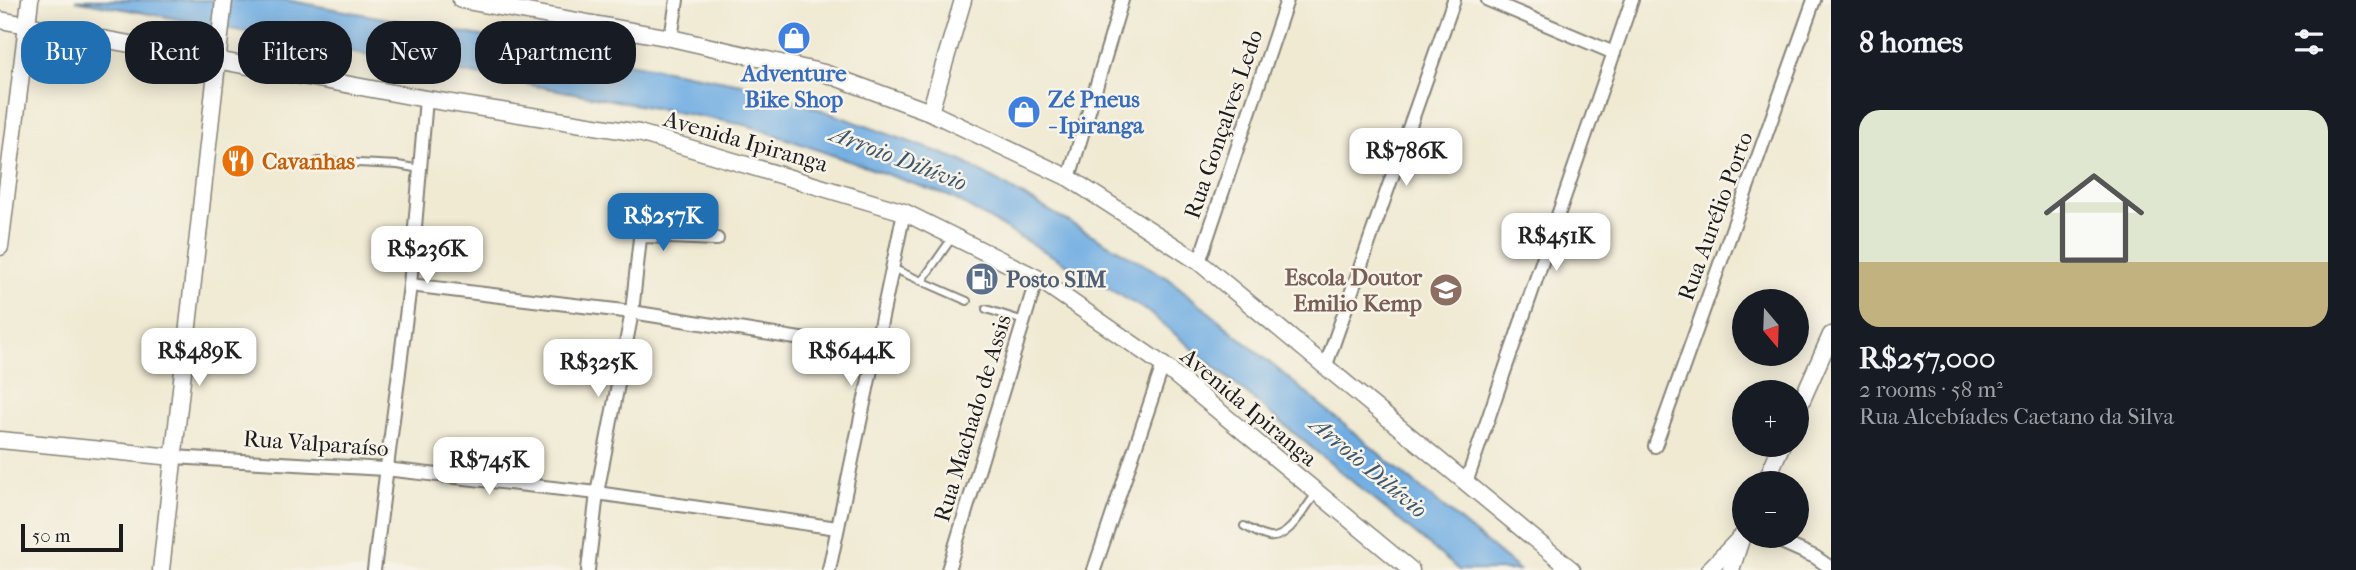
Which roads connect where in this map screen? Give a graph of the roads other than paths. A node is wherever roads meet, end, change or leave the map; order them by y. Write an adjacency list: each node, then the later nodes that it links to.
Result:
1 (224, 0): 14 (main road)
2 (461, 0): 16 (main road)
3 (677, 0): 16 (street)
4 (963, 0): 22 (main road)
5 (1122, 0): 25 (street)
6 (1287, 0): 30 (street, Rua Gonçalves Ledo)
7 (1454, 0): 42 (street)
8 (1488, 0): 17 (street)
9 (1632, 0): 17 (street)
10 (1814, 0): 45 (street, Rua Aurélio Porto)
11 (30, 1): 13 (main road)
12 (0, 20): 15 (main road, Avenida Ipiranga)
13 (29, 21)
14 (221, 21)
15 (21, 24)
16 (671, 38): 22 (main road)
17 (1614, 53): 48 (street)
18 (224, 61): 21 (main road, Avenida Ipiranga)
19 (21, 84): 29 (main road)
20 (213, 84): 46 (main road)
21 (426, 99): 24 (street); 26 (main road, Avenida Ipiranga)
22 (930, 112): 25 (main road)
23 (318, 161): 24 (lane)
24 (420, 169): 34 (street)
25 (1069, 178): 30 (main road)
26 (904, 212): 27 (main road, Avenida Ipiranga); 31 (street)
27 (953, 236): 32 (main road, Avenida Ipiranga); 33 (lane)
28 (717, 239): 37 (street)
29 (0, 247)
30 (1199, 262): 42 (main road)
31 (892, 268): 33 (lane); 40 (street)
32 (1037, 278): 38 (street, Rua Machado de Assis); 41 (main road, Avenida Ipiranga)
33 (922, 281): 35 (lane)
34 (410, 285): 37 (street); 47 (street)
35 (968, 301)
36 (986, 309): 38 (lane)
37 (632, 312): 40 (street); 50 (street)
38 (1024, 321): 61 (street, Rua Machado de Assis)
39 (1831, 335): 43 (main road)
40 (876, 351): 52 (street)
41 (1163, 365): 49 (main road, Avenida Ipiranga); 62 (street)
42 (1326, 365): 48 (main road)
43 (1809, 384)
44 (0, 440): 46 (main road, Rua Valparaíso)
45 (1656, 446)
46 (173, 457): 47 (street, Rua Valparaíso); 57 (main road)
47 (385, 469): 50 (street, Rua Valparaíso); 58 (street)
48 (1466, 483): 64 (main road)
49 (1317, 492): 51 (lane); 63 (main road, Avenida Ipiranga)
50 (597, 493): 52 (street, Rua Valparaíso); 59 (street)
51 (1244, 526)
52 (837, 528): 60 (street)
53 (1732, 545): 65 (main road)
54 (1738, 548): 66 (main road)
55 (1795, 548): 56 (street)
56 (1831, 568)
57 (161, 570)
58 (374, 570)
59 (588, 570)
60 (829, 570)
61 (948, 570)
62 (1094, 570)
63 (1411, 570)
64 (1572, 570)
65 (1709, 570)
66 (1731, 570)

